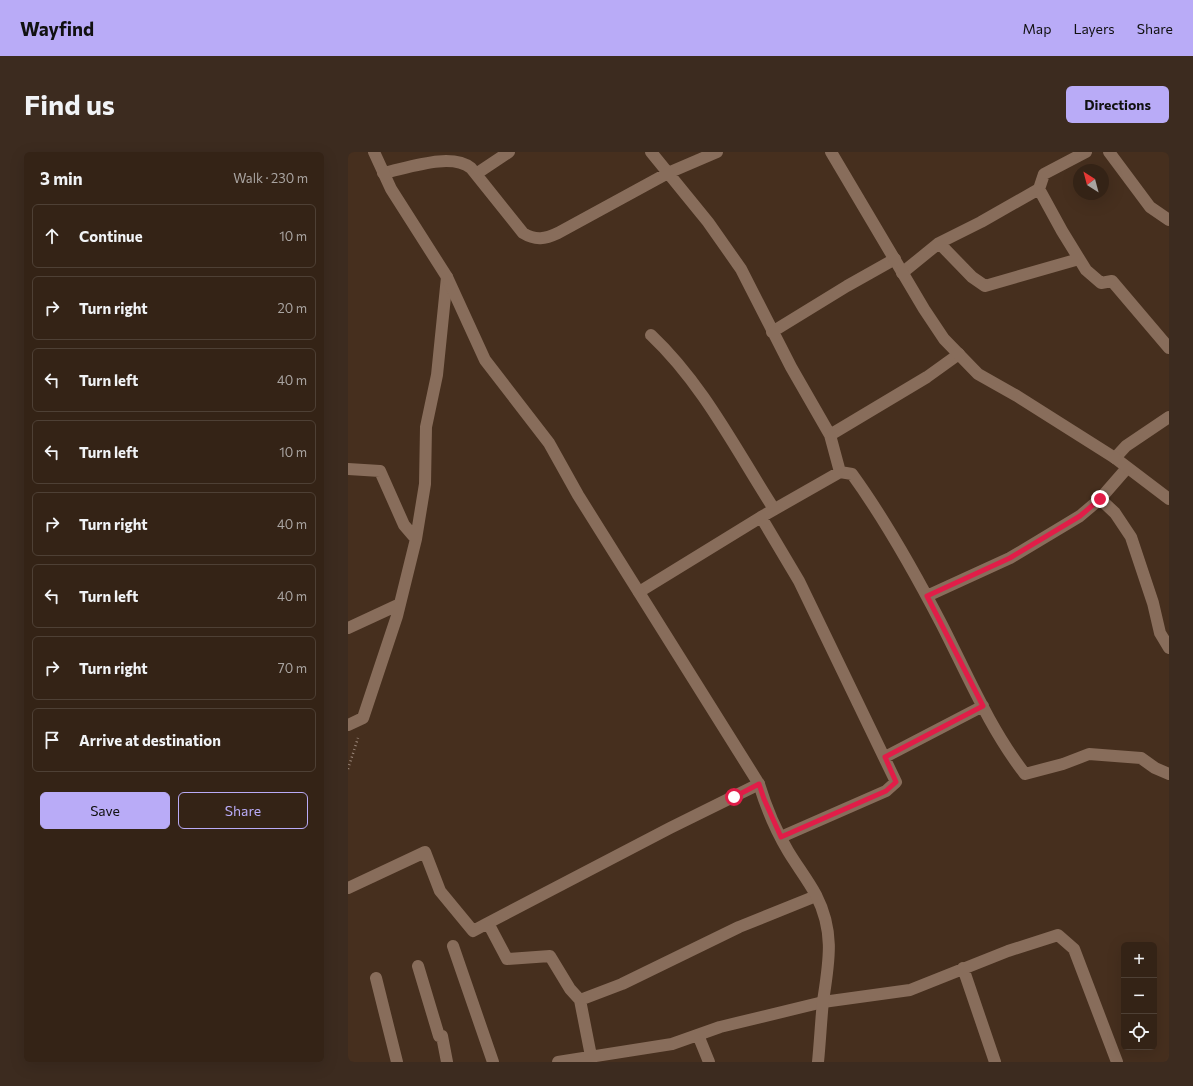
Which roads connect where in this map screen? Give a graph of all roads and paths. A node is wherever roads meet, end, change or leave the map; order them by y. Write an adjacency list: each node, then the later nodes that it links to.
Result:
1 (374, 152): 9 (street)
2 (509, 152): 10 (street)
3 (651, 152): 8 (street)
4 (717, 152): 8 (street)
5 (831, 152): 14 (street)
6 (1086, 152): 11 (street)
7 (1109, 152): 12 (street)
8 (668, 172): 10 (street); 18 (street)
9 (384, 173): 10 (street); 17 (street)
10 (476, 174)
11 (1039, 189): 13 (street); 15 (street)
12 (1169, 220)
13 (939, 243): 15 (street); 16 (street)
14 (895, 259): 16 (street); 18 (street)
15 (1079, 259): 20 (street)
16 (902, 273): 21 (street)
17 (447, 277): 32 (street); 33 (street)
18 (772, 332): 23 (street)
19 (651, 335): 30 (street)
20 (1169, 348)
21 (959, 354): 23 (street); 24 (street)
22 (1169, 417): 24 (street)
23 (830, 435): 27 (street)
24 (1115, 458): 25 (street)
25 (1127, 468): 28 (street); 29 (street)
26 (348, 469): 32 (street)
27 (840, 472): 30 (street); 34 (street)
28 (1168, 497)
29 (1100, 499): 34 (street); 37 (street)
30 (774, 509): 31 (street)
31 (761, 517): 33 (street); 41 (street)
32 (416, 539): 35 (street)
33 (639, 592): 44 (street)
34 (927, 596): 38 (street)
35 (400, 604): 36 (street); 39 (street)
36 (348, 628)
37 (1169, 648)
38 (983, 706): 41 (street); 43 (street)
39 (363, 718): 40 (street); 42 (path)
40 (348, 725)
41 (885, 757): 45 (street)
42 (348, 768)
43 (1169, 774)
44 (759, 784): 45 (street); 48 (street)
45 (781, 837): 47 (street)
46 (348, 888): 48 (street)
47 (816, 896): 53 (street); 54 (street)
48 (488, 923): 53 (street)
49 (453, 946): 59 (street)
50 (418, 966): 58 (street)
51 (963, 968): 54 (street); 63 (street); 64 (street)
52 (376, 978): 57 (street)
53 (580, 1000): 56 (street)
54 (823, 1002): 55 (street); 62 (street)
55 (698, 1035): 56 (street); 61 (street)
56 (591, 1056): 60 (street)
57 (396, 1062)
58 (447, 1062)
59 (493, 1062)
60 (558, 1062)
61 (709, 1062)
62 (818, 1062)
63 (996, 1062)
64 (1117, 1062)

